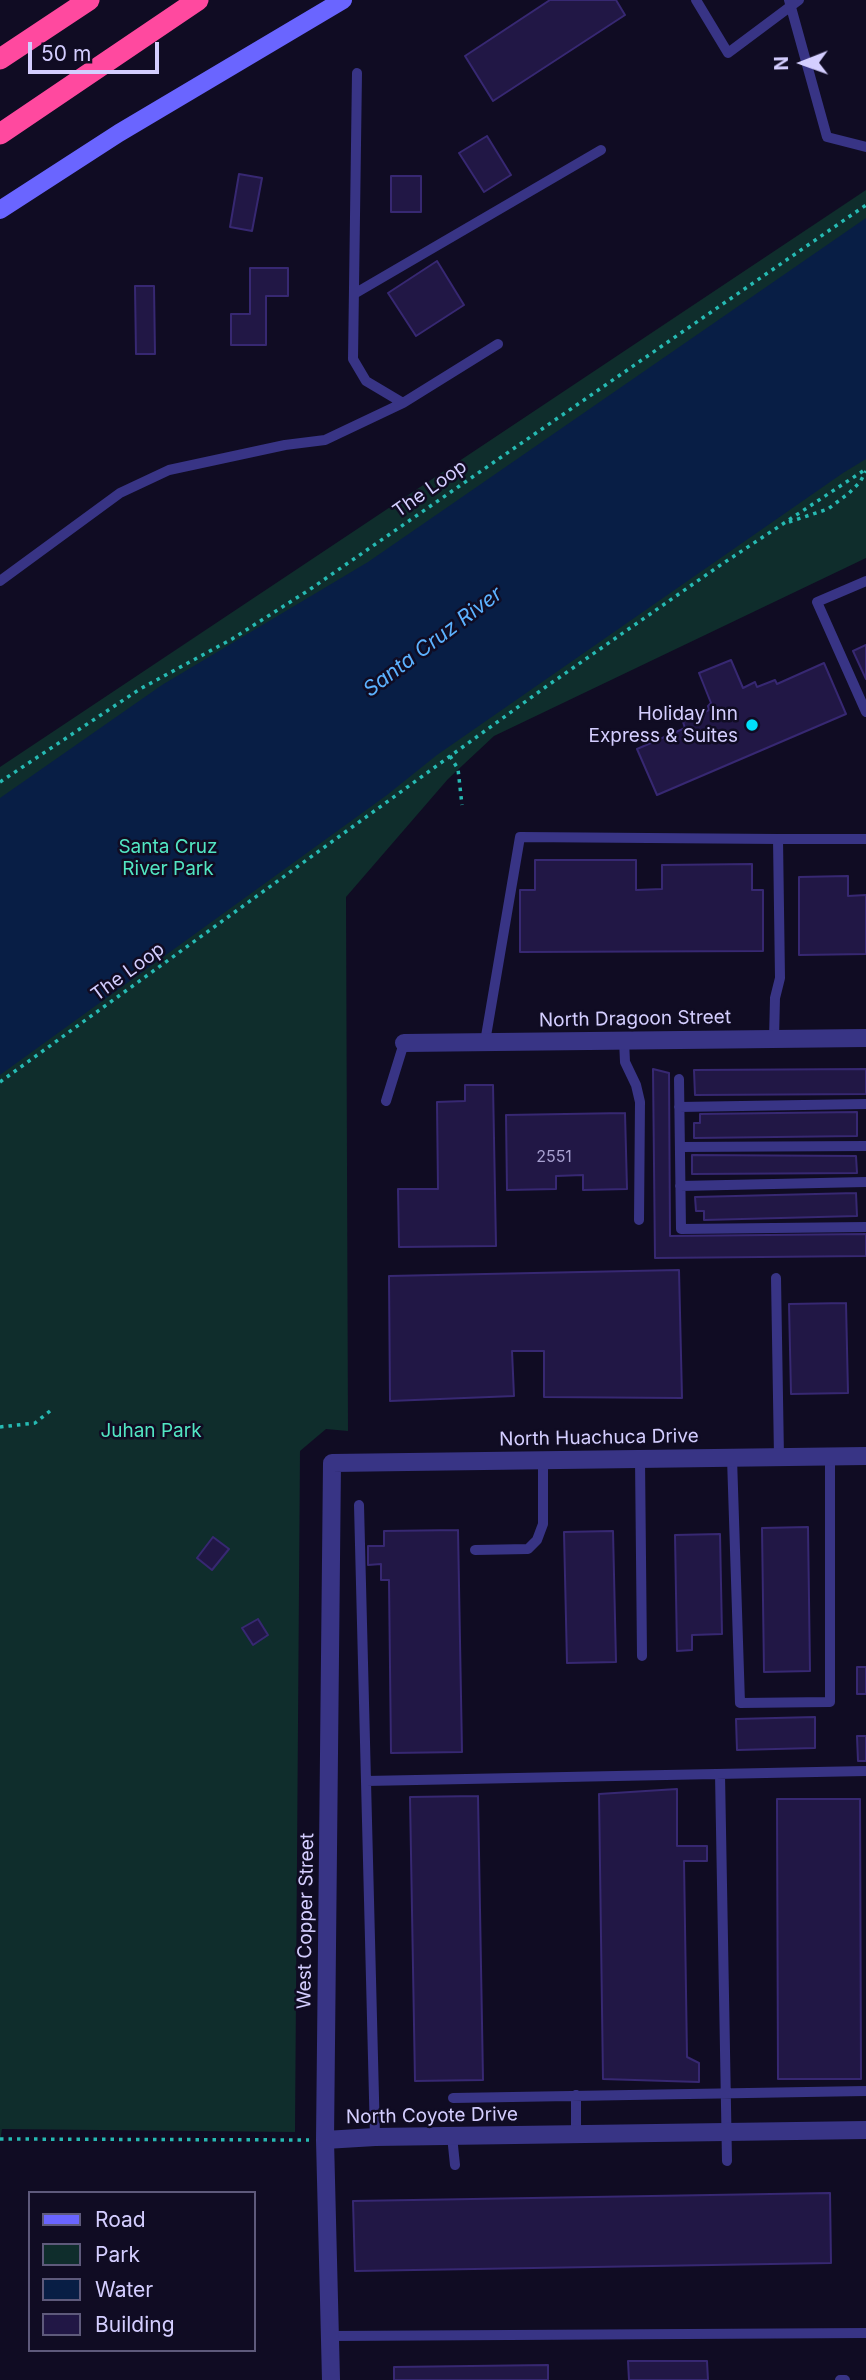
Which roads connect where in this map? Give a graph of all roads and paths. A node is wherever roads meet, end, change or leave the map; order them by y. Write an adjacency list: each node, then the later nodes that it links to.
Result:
1 (72, 0): 7 (highway)
2 (89, 0): 8 (highway)
3 (198, 0): 10 (highway)
4 (343, 0): 14 (main road)
5 (696, 0): 6 (lane)
6 (793, 2): 11 (lane)
7 (0, 53)
8 (0, 59)
9 (357, 73): 15 (lane)
10 (0, 135)
11 (866, 147)
12 (601, 150): 15 (lane)
13 (866, 205): 24 (path, The Loop)
14 (0, 210)
15 (354, 294): 17 (lane)
16 (498, 344): 17 (lane)
17 (403, 403): 20 (lane)
18 (866, 470): 19 (path, The Loop); 19 (path, The Loop)
19 (787, 522): 23 (path, The Loop)
20 (0, 581)
21 (866, 581): 22 (lane)
22 (866, 712)
23 (450, 756): 25 (path); 34 (path, The Loop)
24 (0, 782)
25 (462, 805)
26 (778, 839): 27 (lane); 29 (lane); 31 (lane)
27 (866, 839)
28 (866, 1038): 29 (street, North Dragoon Street)
29 (774, 1039): 30 (street, North Dragoon Street)
30 (624, 1040): 31 (street, North Dragoon Street); 42 (lane)
31 (485, 1042): 32 (street, North Dragoon Street)
32 (404, 1043): 35 (lane)
33 (679, 1079): 37 (lane)
34 (0, 1082)
35 (386, 1101)
36 (866, 1104): 37 (lane)
37 (679, 1107): 39 (lane)
38 (866, 1146): 39 (lane)
39 (680, 1147): 41 (lane)
40 (866, 1182): 41 (lane)
41 (680, 1186): 43 (lane)
42 (639, 1220)
43 (866, 1227)
44 (776, 1278): 49 (lane)
45 (50, 1411): 46 (path)
46 (0, 1427)
47 (830, 1456): 48 (street, North Huachuca Drive); 49 (street, North Huachuca Drive); 50 (lane)
48 (866, 1456)
49 (779, 1457): 50 (street, North Huachuca Drive)
50 (732, 1458): 51 (street, North Huachuca Drive)
51 (640, 1459): 52 (street, North Huachuca Drive); 56 (lane)
52 (543, 1460): 53 (street, North Huachuca Drive); 55 (lane)
53 (332, 1462): 70 (street, West Copper Street)
54 (359, 1505): 59 (lane)
55 (475, 1550)
56 (642, 1656)
57 (866, 1771): 58 (lane)
58 (720, 1774): 59 (lane); 61 (lane)
59 (366, 1781): 68 (lane)
60 (866, 2091): 61 (lane)
61 (726, 2093): 62 (lane); 65 (lane)
62 (576, 2095): 63 (lane); 66 (lane)
63 (453, 2098)
64 (866, 2130): 65 (street, North Coyote Drive)
65 (725, 2132): 66 (street, North Coyote Drive); 71 (lane)
66 (576, 2134): 67 (street, North Coyote Drive)
67 (452, 2136): 68 (street, North Coyote Drive); 72 (lane)
68 (374, 2137): 70 (street, North Coyote Drive)
69 (0, 2139): 70 (path, North Coyote Drive)
70 (325, 2140): 74 (street, West Copper Street)
71 (727, 2161)
72 (455, 2165)
73 (866, 2333): 74 (lane)
74 (330, 2336): 75 (street, West Copper Street)
75 (331, 2380)

